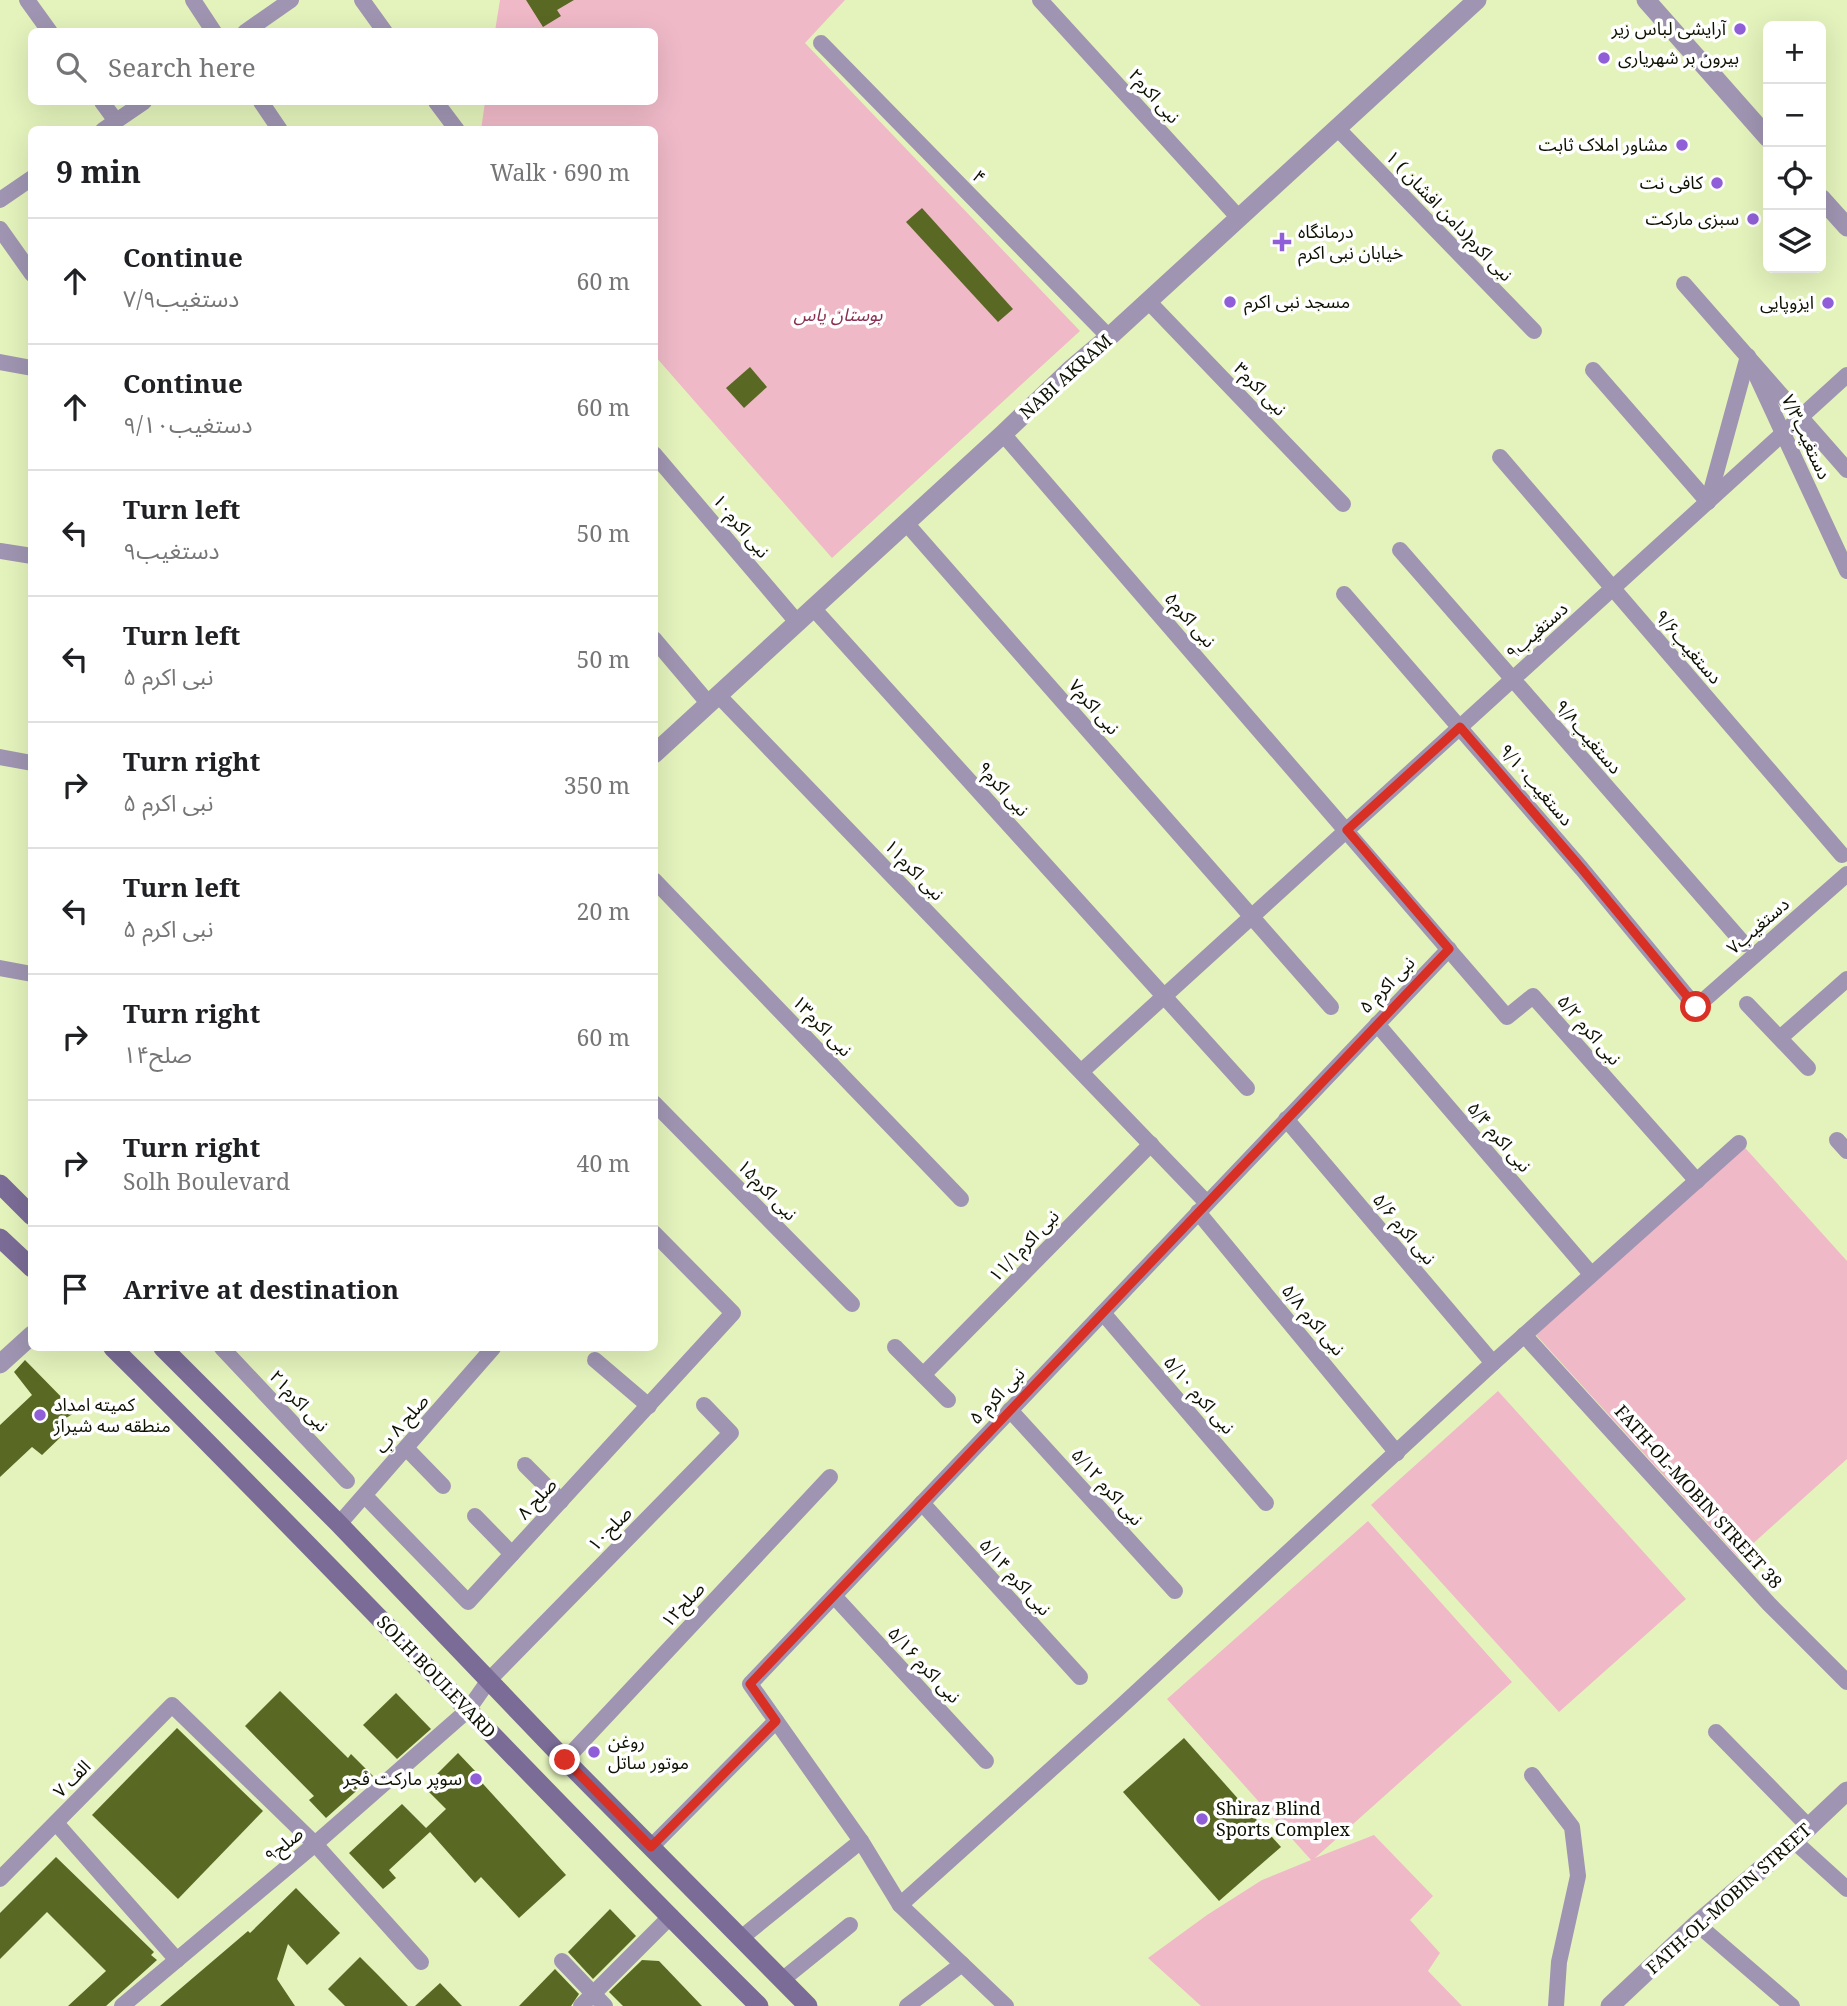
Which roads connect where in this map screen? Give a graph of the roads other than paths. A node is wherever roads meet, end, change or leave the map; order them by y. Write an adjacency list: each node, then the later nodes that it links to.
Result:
1 (27, 0): 8 (street)
2 (193, 0): 9 (street)
3 (291, 0): 10 (street)
4 (362, 0): 11 (street)
5 (1040, 0): 25 (street, نبی اکرم۲)
6 (1477, 0): 20 (street, NABI AKRAM)
7 (1646, 0): 21 (street)
8 (47, 28)
9 (211, 28)
10 (251, 28)
11 (382, 28)
12 (821, 43): 32 (street, ۴)
13 (103, 105): 17 (street)
14 (139, 105): 17 (street)
15 (263, 105): 18 (street)
16 (438, 105): 19 (street)
17 (109, 125)
18 (277, 126)
19 (454, 126)
20 (1337, 128): 25 (street, NABI AKRAM); 31 (street, ۱ نبی اکرم(دامن افشان ))
21 (1763, 132)
22 (28, 181): 23 (street)
23 (0, 200)
24 (1826, 204): 26 (street)
25 (1239, 218): 30 (street, NABI AKRAM)
26 (1847, 227)
27 (0, 229): 28 (street)
28 (28, 268)
29 (1684, 284): 33 (street)
30 (1148, 302): 32 (street, NABI AKRAM); 44 (street, نبی اکرم۳)
31 (1534, 331)
32 (1109, 337): 39 (street, NABI AKRAM)
33 (1748, 356): 38 (street); 43 (street); 49 (street, دستغیب۷/۳)
34 (0, 362): 35 (street)
35 (28, 367)
36 (1592, 370): 43 (street)
37 (1847, 375): 38 (street, دستغیب۹)
38 (1801, 417): 42 (street); 43 (street, دستغیب۹)
39 (1003, 434): 45 (street, NABI AKRAM); 61 (street, نبی اکرم۵)
40 (1500, 457): 50 (street, دستغیب۹/۶)
41 (658, 459): 53 (street, نبی اکرم۱۰)
42 (1847, 470)
43 (1708, 502): 50 (street, دستغیب۹)
44 (1343, 504)
45 (906, 523): 52 (street, NABI AKRAM); 65 (street, نبی اکرم۷)
46 (1400, 550): 55 (street, دستغیب۹/۸)
47 (0, 551): 48 (street)
48 (28, 555)
49 (1847, 571)
50 (1613, 588): 55 (street, دستغیب۹); 62 (street, دستغیب۹/۶)
51 (1344, 594): 57 (street, دستغیب۹/۱۰)
52 (813, 608): 53 (street, NABI AKRAM); 71 (street, نبی اکرم۹)
53 (797, 622): 56 (street, NABI AKRAM)
54 (658, 643): 56 (street, نبی اکرم۱۱)
55 (1513, 680): 57 (street, دستغیب۹); 66 (street, دستغیب۹/۸)
56 (713, 699): 58 (street, NABI AKRAM); 78 (street, نبی اکرم۱۱)
57 (1460, 727): 61 (street, دستغیب۹); 74 (street, دستغیب۹/۱۰)
58 (658, 750)
59 (0, 757): 60 (street)
60 (28, 762)
61 (1347, 830): 65 (street, دستغیب۹); 67 (street)
62 (1842, 855)
63 (1847, 874): 74 (street, دستغیب۷)
64 (658, 884): 86 (street, نبی اکرم۱۳)
65 (1253, 916): 71 (street, دستغیب۹); 73 (street, نبی اکرم۷)
66 (1744, 944)
67 (1449, 949): 75 (street, نبی اکرم ۵); 84 (street, نبی اکرم ۵/۲)
68 (0, 968): 69 (street)
69 (28, 973)
70 (1847, 979): 76 (street)
71 (1165, 996): 78 (street); 79 (street, نبی اکرم۹)
72 (1748, 1004): 76 (street)
73 (1331, 1007)
74 (1696, 1007)
75 (1377, 1024): 81 (street, نبی اکرم ۵); 92 (street, نبی اکرم ۵/۴)
76 (1780, 1038): 77 (street)
77 (1808, 1068)
78 (1082, 1072): 83 (street, نبی اکرم۱۱)
79 (1247, 1088)
80 (658, 1107): 93 (street, نبی اکرم۱۵)
81 (1286, 1119): 87 (street, نبی اکرم ۵); 103 (street, نبی اکرم ۵/۶)
82 (1739, 1143): 84 (street)
83 (1151, 1144): 87 (street, نبی اکرم ۵/۸); 105 (street, نبی اکرم۱۱/۱)
84 (1697, 1181): 92 (street)
85 (0, 1184): 88 (main road)
86 (961, 1199)
87 (1203, 1207): 94 (street, نبی اکرم ۵); 111 (street, نبی اکرم ۵/۸)
88 (28, 1212)
89 (658, 1237): 108 (street, ۸ صلح)
90 (0, 1238): 91 (main road)
91 (28, 1264)
92 (1591, 1274): 95 (street)
93 (852, 1304)
94 (1102, 1313): 109 (street, نبی اکرم ۵); 119 (street, نبی اکرم ۵/۱۰)
95 (1524, 1335): 103 (street); 127 (street, FATH-OL-MOBIN STREET 38)
96 (28, 1339): 104 (street)
97 (895, 1347): 105 (street)
98 (116, 1351): 128 (main road, SOLH BOULEVARD)
99 (166, 1351): 121 (main road, SOLH BOULEVARD)
100 (225, 1351): 114 (street, نبی اکرم۲۱)
101 (490, 1351): 110 (street, صلح ۸ ب)
102 (595, 1360): 108 (street)
103 (1493, 1363): 111 (street)
104 (0, 1364)
105 (923, 1376): 106 (street)
106 (948, 1400)
107 (704, 1405): 126 (street, صلح۱۰)
108 (649, 1406): 117 (street, ۸ صلح)
109 (1010, 1410): 118 (street, نبی اکرم ۵); 123 (street, نبی اکرم ۵/۱۲)
110 (407, 1448): 115 (street); 116 (street, صلح ۸ ب)
111 (1397, 1453): 143 (street)
112 (525, 1465): 117 (street)
113 (830, 1477): 131 (street, صلح۱۲)
114 (347, 1481)
115 (443, 1486)
116 (365, 1496): 121 (street, صلح ۸ ب); 122 (street, ۸ صلح)
117 (561, 1501): 122 (street, ۸ صلح)
118 (922, 1503): 124 (street, نبی اکرم ۵); 125 (street, نبی اکرم ۵/۱۴)
119 (1266, 1503)
120 (474, 1516): 122 (street)
121 (339, 1524): 126 (main road, SOLH BOULEVARD)
122 (512, 1554)
123 (1175, 1591)
124 (834, 1596): 129 (street, نبی اکرم ۵); 132 (street, نبی اکرم ۵/۱۶)
125 (1080, 1676)
126 (489, 1680): 128 (street, صلح۹); 131 (main road, SOLH BOULEVARD)
127 (1847, 1682)
128 (468, 1710): 139 (street, صلح۹); 144 (main road, SOLH BOULEVARD)
129 (776, 1721): 137 (street, نبی اکرم ۵); 140 (street)
130 (1716, 1731): 136 (street)
131 (565, 1760): 140 (main road, SOLH BOULEVARD)
132 (986, 1761)
133 (1532, 1775): 161 (street)
134 (1847, 1791): 136 (street, FATH-OL-MOBIN STREET)
135 (56, 1822): 139 (street, ۷ الف); 141 (street, ۷ الف); 148 (street)
136 (1809, 1827): 138 (street, FATH-OL-MOBIN STREET)
137 (861, 1841): 143 (street, نبی اکرم ۵); 147 (street)
138 (1794, 1841): 142 (street); 145 (street, FATH-OL-MOBIN STREET)
139 (315, 1844): 148 (street, صلح۹); 150 (street)
140 (651, 1847): 147 (main road, SOLH BOULEVARD)
141 (0, 1879)
142 (1847, 1889)
143 (900, 1905): 151 (street, نبی اکرم ۵)
144 (671, 1916): 153 (street); 157 (main road, SOLH BOULEVARD)
145 (1698, 1924): 162 (street, FATH-OL-MOBIN STREET); 163 (street)
146 (850, 1925): 152 (street)
147 (741, 1938): 152 (main road, SOLH BOULEVARD)
148 (177, 1959): 154 (street, صلح۹)
149 (562, 1961): 153 (street)
150 (421, 1962)
151 (962, 1964): 159 (street); 160 (street, نبی اکرم ۵)
152 (782, 1980): 158 (main road, SOLH BOULEVARD)
153 (593, 1994): 155 (street); 156 (street)
154 (122, 2006)
155 (581, 2006)
156 (605, 2006)
157 (760, 2006)
158 (808, 2006)
159 (907, 2006)
160 (1006, 2006)
161 (1556, 2006)
162 (1611, 2006)
163 (1792, 2006)

